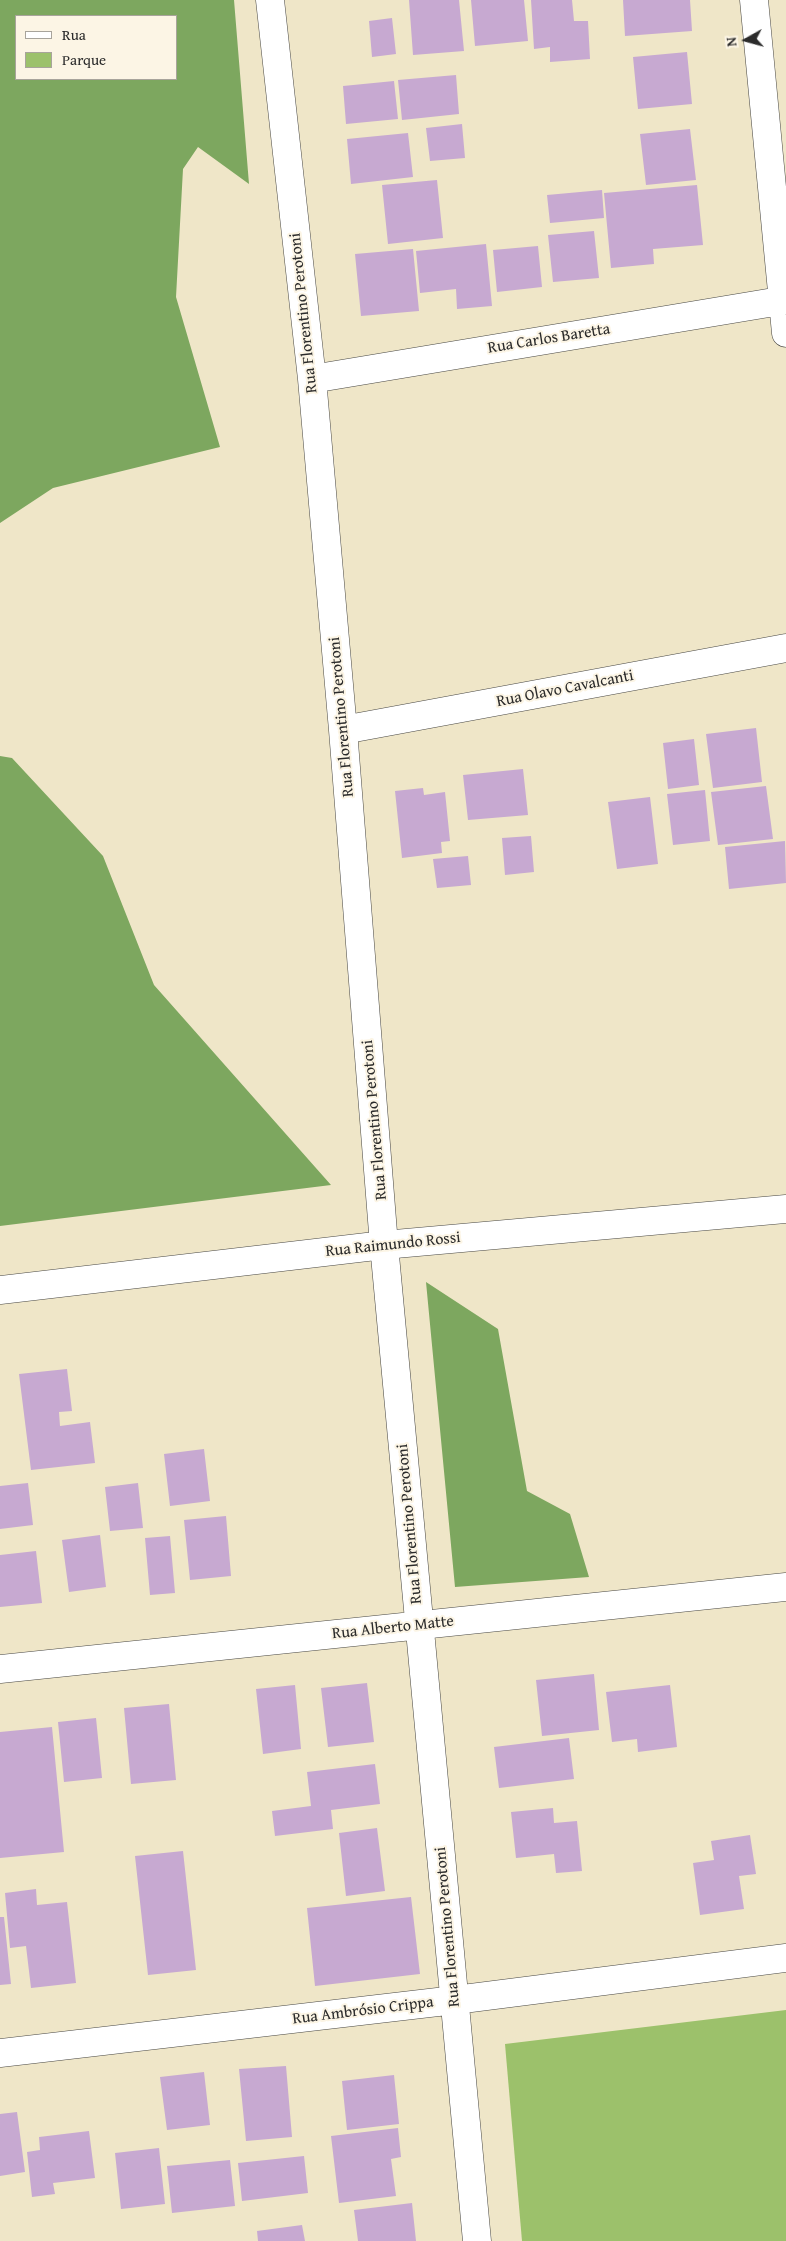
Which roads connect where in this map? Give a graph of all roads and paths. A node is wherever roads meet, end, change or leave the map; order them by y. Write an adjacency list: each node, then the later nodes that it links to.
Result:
1 (270, 0): 5 (street, Rua Florentino Perotoni)
2 (754, 0): 3 (street)
3 (785, 300): 4 (street); 5 (street, Rua Carlos Baretta)
4 (786, 332)
5 (312, 379): 7 (street, Rua Florentino Perotoni)
6 (786, 648): 7 (street, Rua Olavo Cavalcanti)
7 (344, 730): 9 (street, Rua Florentino Perotoni)
8 (786, 1209): 9 (street, Rua Raimundo Rossi)
9 (384, 1245): 10 (street, Rua Raimundo Rossi); 12 (street, Rua Florentino Perotoni)
10 (0, 1290)
11 (786, 1587): 12 (street, Rua Alberto Matte)
12 (420, 1625): 13 (street, Rua Alberto Matte); 15 (street, Rua Florentino Perotoni)
13 (0, 1669)
14 (786, 1958): 15 (street, Rua Ambrósio Crippa)
15 (455, 2000): 16 (street, Rua Ambrósio Crippa); 17 (street, Rua Florentino Perotoni)
16 (0, 2053)
17 (477, 2241)

